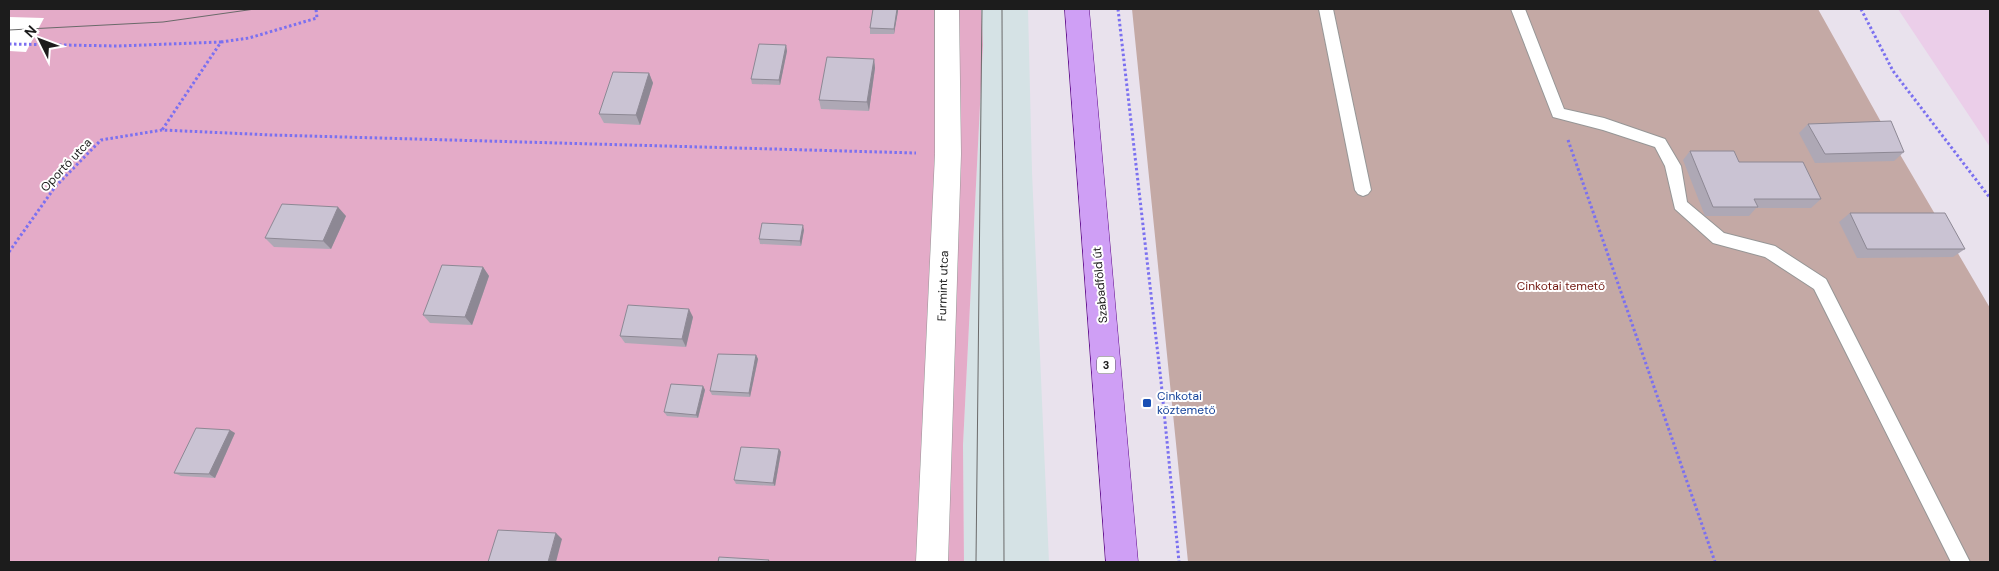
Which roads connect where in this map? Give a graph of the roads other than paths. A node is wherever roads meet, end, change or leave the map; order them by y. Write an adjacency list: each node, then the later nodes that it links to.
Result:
1 (947, 9): 6 (street, Furmint utca)
2 (1077, 9): 7 (main road, Szabadföld út / 3)
3 (1326, 9): 5 (lane)
4 (1518, 9): 8 (lane)
5 (1363, 190)
6 (932, 562)
7 (1122, 562)
8 (1961, 562)

